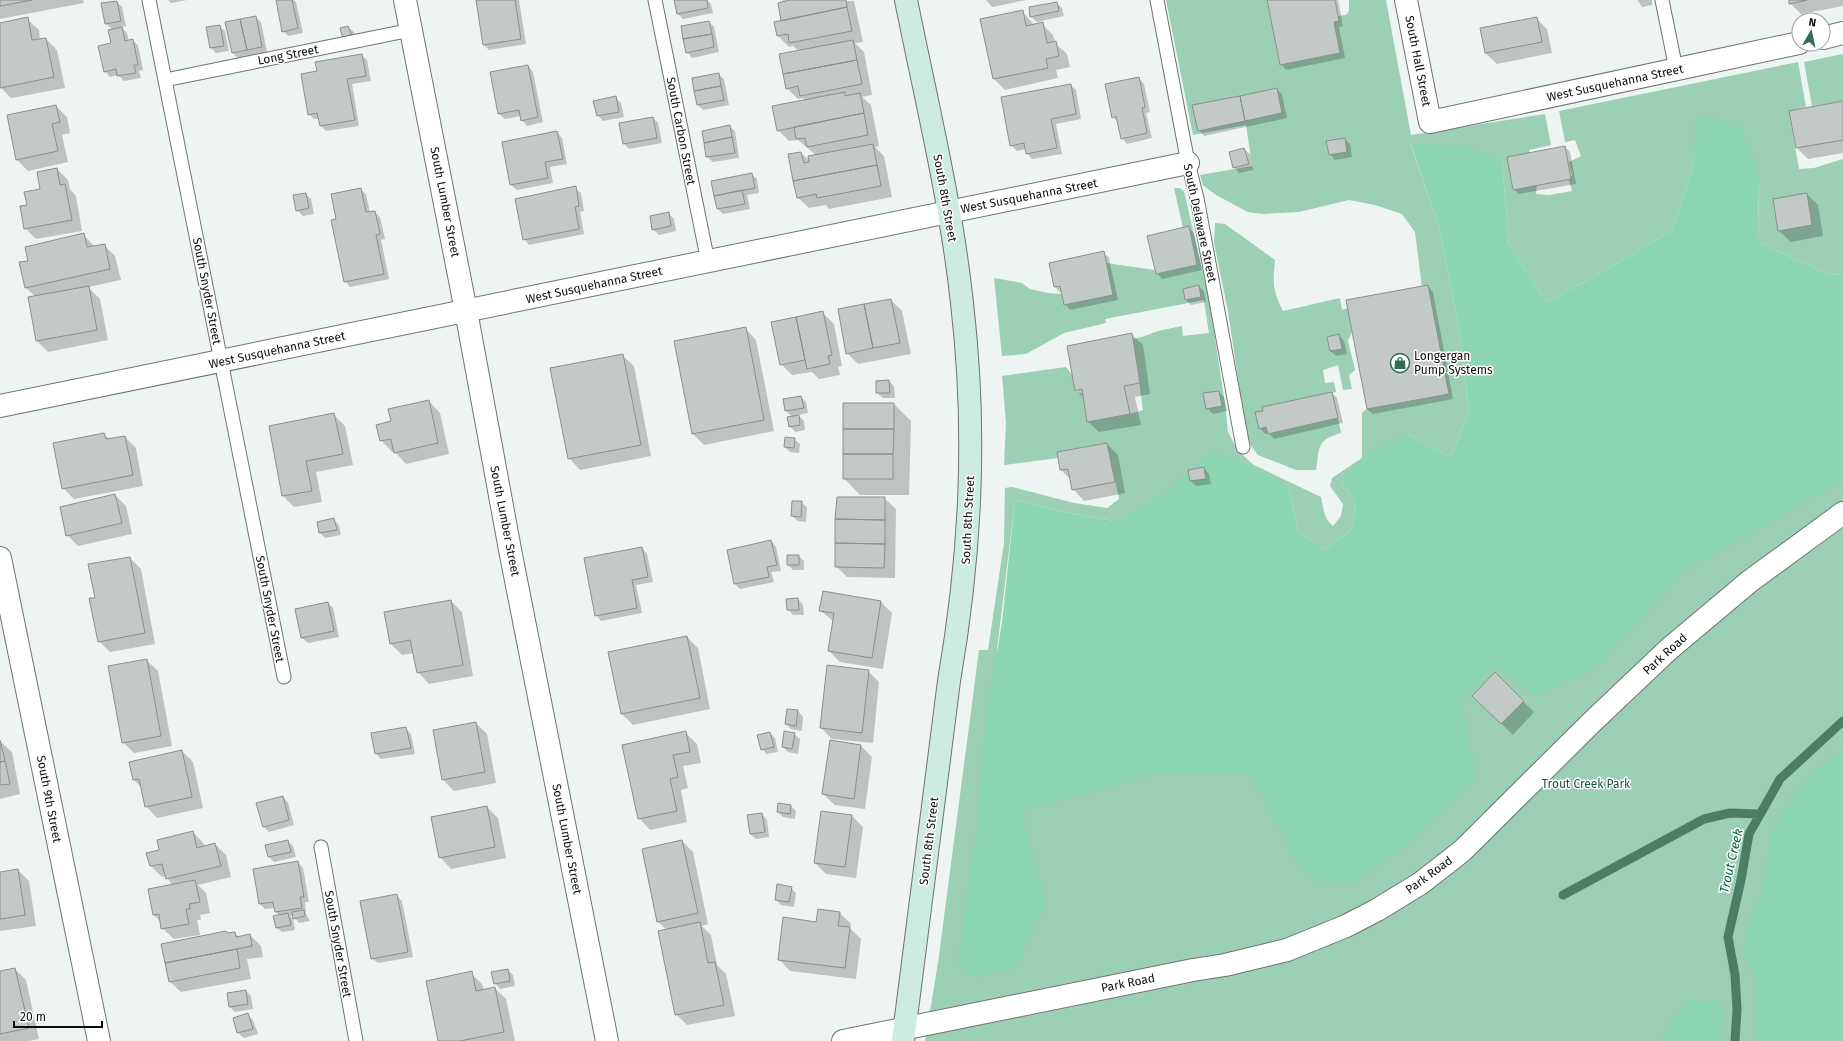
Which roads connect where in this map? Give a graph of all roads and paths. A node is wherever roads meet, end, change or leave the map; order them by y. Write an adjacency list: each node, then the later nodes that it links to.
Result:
1 (149, 0): 13 (lane, South Snyder Street)
2 (405, 0): 8 (street, South Lumber Street)
3 (655, 0): 17 (lane, South Carbon Street)
4 (906, 0): 16 (main road, South 8th Street)
5 (1157, 0): 15 (lane, South Delaware Street)
6 (1406, 0): 14 (street, South Hall Street)
7 (1662, 0): 12 (lane)
8 (411, 30): 13 (lane, Long Street); 18 (street, South Lumber Street)
9 (1843, 33): 10 (street)
10 (1831, 36)
11 (1791, 45): 12 (street, West Susquehanna Street)
12 (1676, 70): 14 (street, West Susquehanna Street)
13 (165, 80): 19 (lane, South Snyder Street)
14 (1430, 122)
15 (1188, 163): 16 (street, West Susquehanna Street); 21 (lane, South Delaware Street)
16 (949, 213): 17 (street, West Susquehanna Street); 26 (main road, South 8th Street)
17 (708, 262): 18 (street, West Susquehanna Street)
18 (466, 311): 19 (street, West Susquehanna Street); 29 (street, South Lumber Street)
19 (221, 361): 20 (street, West Susquehanna Street); 24 (lane, South Snyder Street)
20 (0, 406)
21 (1243, 447)
22 (1843, 513): 26 (street, Park Road)
23 (0, 558): 27 (street, South 9th Street)
24 (284, 677)
25 (321, 847): 28 (lane, South Snyder Street)
26 (904, 1035): 30 (street, Park Road)
27 (99, 1041)
28 (356, 1041)
29 (607, 1041)
30 (843, 1041)

